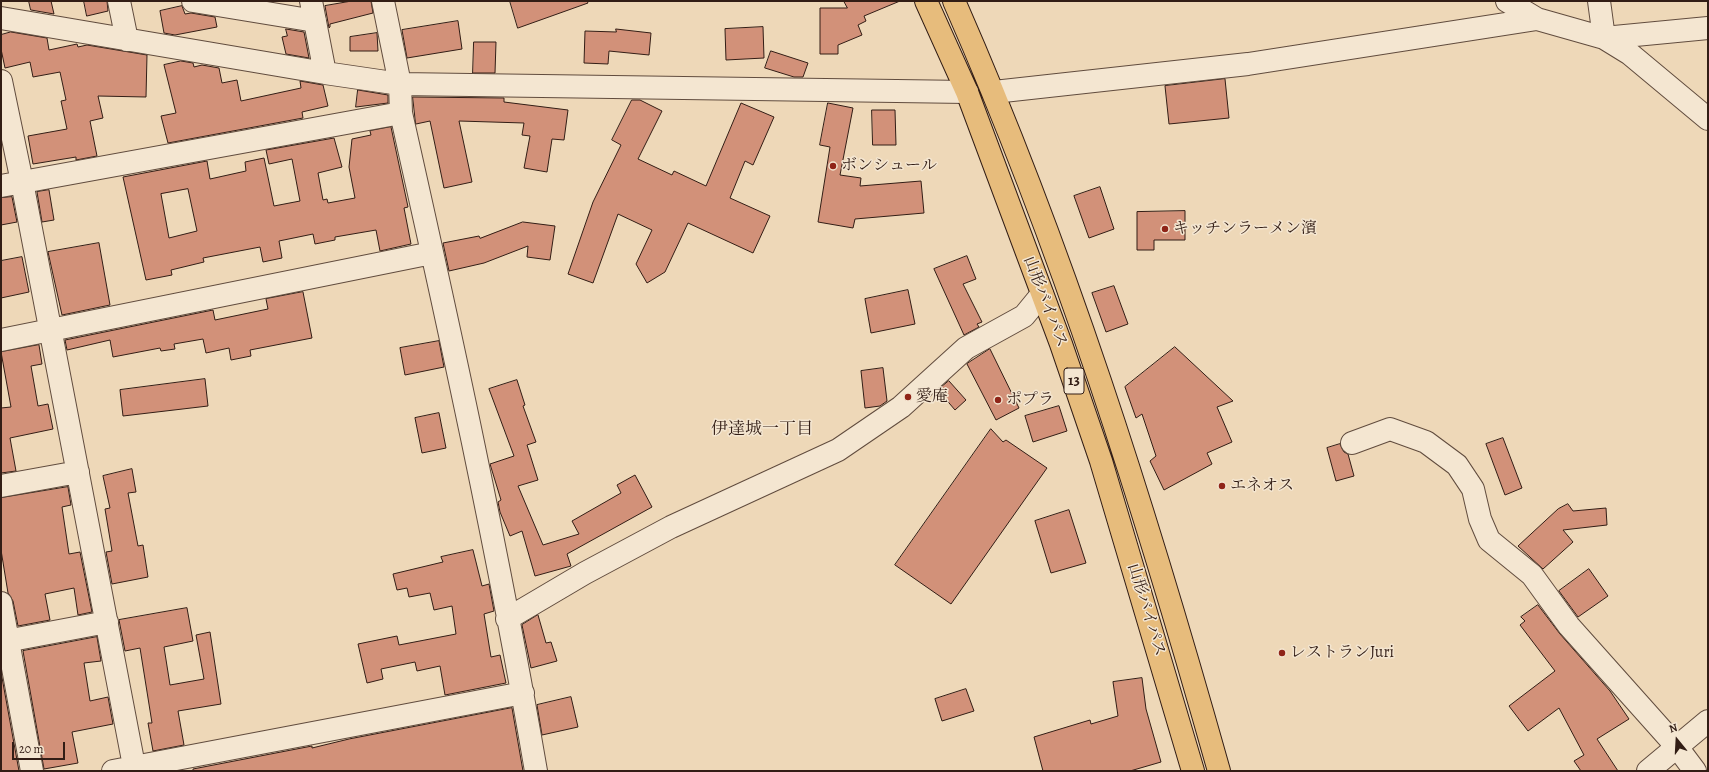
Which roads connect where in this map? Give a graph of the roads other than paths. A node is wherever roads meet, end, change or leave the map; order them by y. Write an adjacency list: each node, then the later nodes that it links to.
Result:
1 (119, 1): 13 (lane)
2 (192, 1): 8 (lane)
3 (383, 1): 16 (lane)
4 (926, 1): 17 (highway, 山形バイパス / 13)
5 (954, 1): 18 (highway, 山形バイパス / 13)
6 (1507, 1): 10 (lane)
7 (1599, 1): 12 (lane)
8 (313, 11): 14 (lane)
9 (1, 18): 13 (lane)
10 (1537, 20): 12 (lane); 18 (lane)
11 (1708, 28): 12 (lane)
12 (1604, 38): 20 (lane)
13 (127, 40): 14 (lane)
14 (325, 73): 16 (lane)
15 (1, 81): 21 (lane)
16 (400, 84): 17 (lane); 19 (lane)
17 (967, 92): 24 (highway, 山形バイパス / 13)
18 (994, 92): 42 (highway, 山形バイパス / 13)
19 (401, 113): 21 (lane); 23 (lane)
20 (1708, 119)
21 (22, 182): 22 (lane); 25 (lane)
22 (1, 186)
23 (432, 253): 25 (lane); 31 (lane)
24 (1042, 294): 31 (lane); 41 (highway, 山形バイパス / 13)
25 (51, 331): 26 (lane); 28 (lane)
26 (1, 340)
27 (1352, 443): 36 (lane)
28 (78, 472): 29 (lane); 32 (lane)
29 (1, 486)
30 (1, 603): 33 (lane)
31 (507, 618): 34 (lane)
32 (107, 622): 33 (lane); 37 (lane)
33 (5, 641): 38 (lane)
34 (523, 693): 37 (lane); 40 (lane)
35 (1708, 721): 36 (lane)
36 (1677, 747): 43 (lane); 44 (lane)
37 (135, 769): 39 (lane)
38 (32, 771)
39 (113, 771)
40 (536, 771)
41 (1193, 771)
42 (1219, 771)
43 (1648, 771)
44 (1695, 771)

